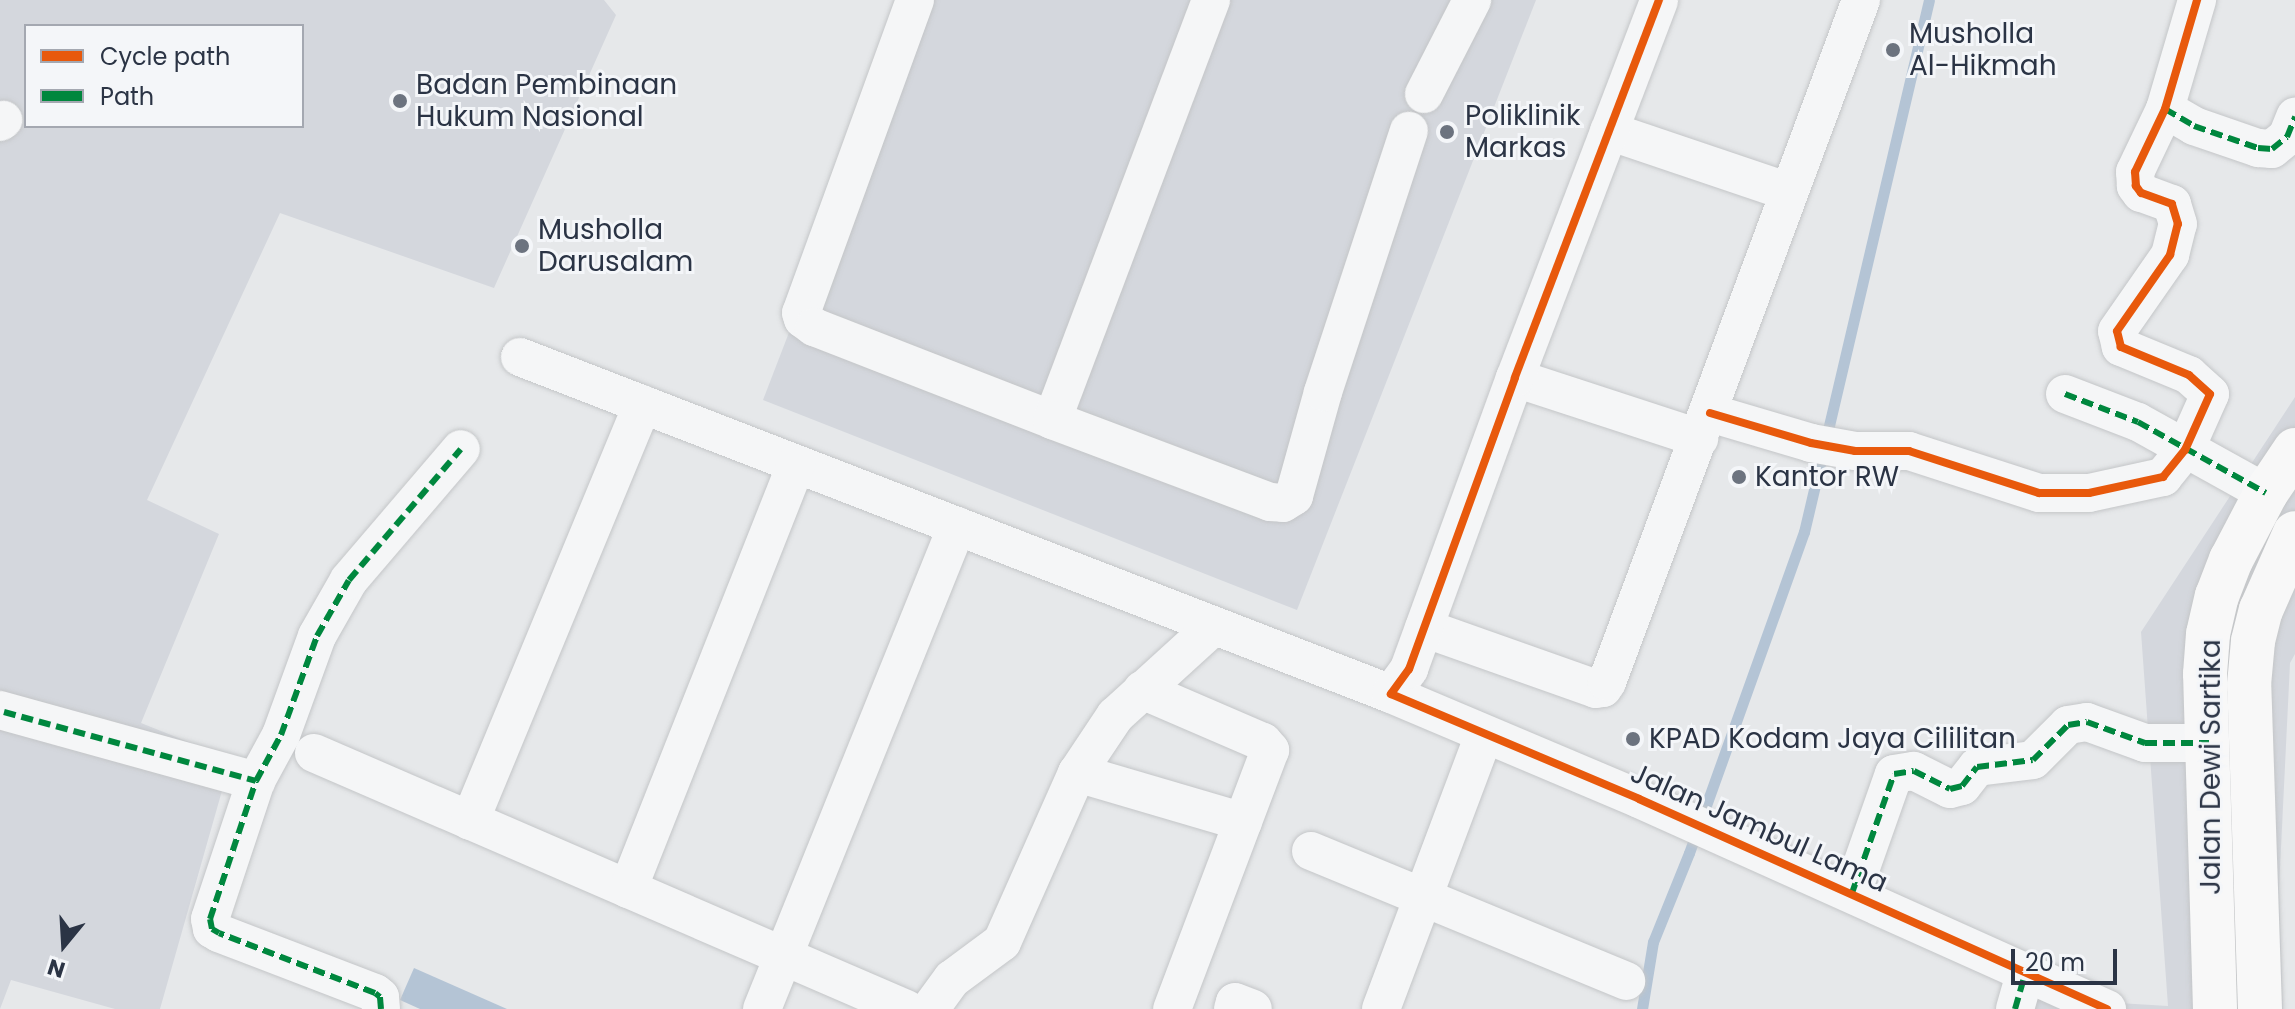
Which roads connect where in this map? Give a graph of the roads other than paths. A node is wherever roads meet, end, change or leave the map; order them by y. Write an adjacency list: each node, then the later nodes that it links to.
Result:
1 (915, 0): 17 (street)
2 (1211, 0): 17 (street)
3 (1472, 0): 7 (street)
4 (1659, 0): 11 (street)
5 (1861, 0): 12 (street)
6 (2197, 0): 8 (street)
7 (1424, 94)
8 (2165, 109): 9 (street); 20 (street)
9 (2295, 117)
10 (1409, 131): 17 (street)
11 (1609, 131): 12 (street); 14 (street)
12 (1789, 192): 18 (street)
13 (520, 357): 16 (street, Jalan Jambul Lama)
14 (1515, 378): 18 (street); 27 (street)
15 (2065, 394): 20 (street)
16 (643, 404): 22 (street, Jalan Jambul Lama); 36 (street)
17 (1052, 420)
18 (1704, 425): 20 (street); 27 (street)
19 (461, 449): 35 (street)
20 (2185, 450): 23 (street)
21 (2295, 450): 23 (main road, Jalan Dewi Sartika)
22 (796, 464): 24 (street, Jalan Jambul Lama); 39 (street)
23 (2266, 493): 32 (main road, Jalan Dewi Sartika)
24 (957, 526): 26 (street, Jalan Jambul Lama); 42 (street)
25 (2295, 533): 55 (main road, Jalan Dewi Sartika)
26 (1214, 626): 28 (street); 29 (street, Jalan Jambul Lama)
27 (1424, 628): 29 (street)
28 (1142, 690): 34 (street); 37 (street)
29 (1391, 694): 31 (street, Jalan Jambul Lama)
30 (0, 710): 35 (street)
31 (1484, 735): 40 (street, Jalan Jambul Lama); 41 (street)
32 (2209, 743): 40 (street); 54 (main road, Jalan Dewi Sartika)
33 (314, 753): 36 (street)
34 (1077, 773): 37 (street); 48 (street)
35 (256, 781): 45 (street)
36 (470, 821): 39 (street)
37 (1243, 822): 49 (street)
38 (1311, 851): 41 (street)
39 (628, 889): 42 (street)
40 (1852, 893): 44 (street, Jalan Jambul Lama)
41 (1423, 898): 43 (street); 52 (street)
42 (783, 956): 46 (street); 47 (street)
43 (1626, 981)
44 (2020, 991): 53 (street, Jalan Jambul Lama)
45 (381, 1009)
46 (762, 1009)
47 (906, 1009)
48 (930, 1009)
49 (1172, 1009)
50 (1233, 1009): 51 (street)
51 (1253, 1009)
52 (1381, 1009)
53 (2107, 1009)
54 (2215, 1009)
55 (2260, 1009)

